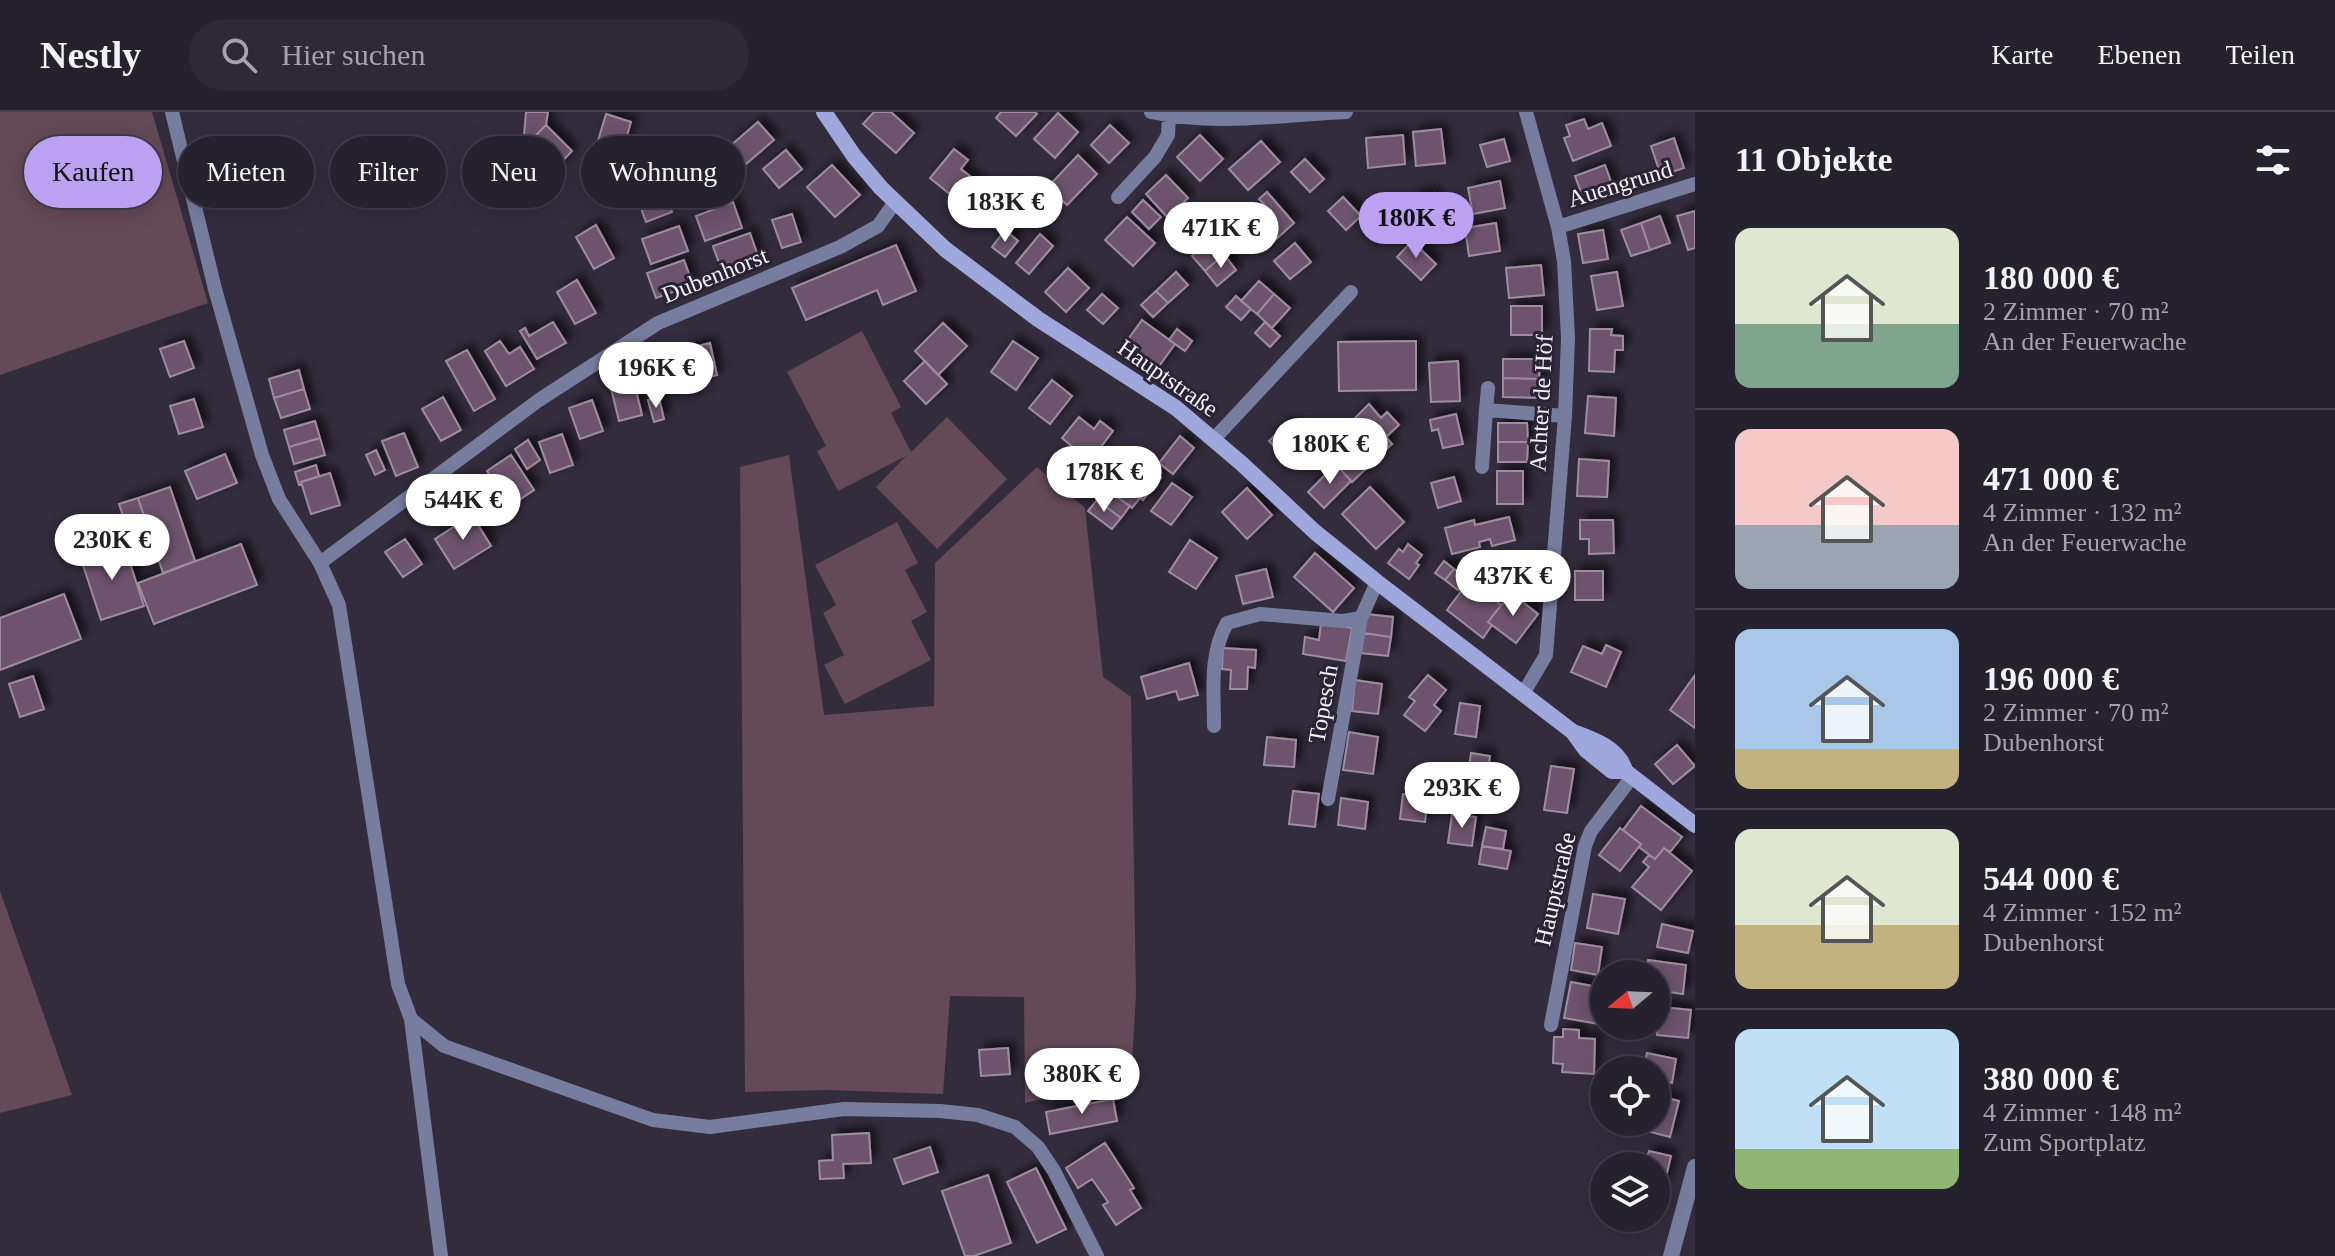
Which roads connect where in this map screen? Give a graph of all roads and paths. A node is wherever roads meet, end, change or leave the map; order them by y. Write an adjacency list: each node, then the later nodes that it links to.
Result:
1 (172, 112): 18 (street)
2 (824, 112): 10 (main road, Hauptstraße)
3 (1151, 112): 7 (street)
4 (1346, 112): 6 (street)
5 (1526, 112): 11 (street, Achter de Höf)
6 (1313, 113): 7 (street)
7 (1169, 116): 9 (street)
8 (1695, 184): 11 (street, Auengrund)
9 (1118, 197)
10 (895, 202): 16 (main road, Hauptstraße); 18 (street, Dubenhorst)
11 (1558, 227): 15 (street, Achter de Höf)
12 (1351, 292): 16 (street)
13 (1488, 388): 14 (street)
14 (1486, 410): 15 (street); 17 (street)
15 (1565, 416): 21 (street, Achter de Höf)
16 (1213, 440): 19 (main road, Hauptstraße)
17 (1482, 467)
18 (320, 563): 26 (street)
19 (1377, 582): 20 (street, Topesch); 21 (main road, Hauptstraße)
20 (1361, 618): 22 (street); 24 (street, Topesch)
21 (1523, 694): 23 (main road, Hauptstraße)
22 (1214, 726)
23 (1629, 774): 25 (main road, Hauptstraße); 27 (street, Hauptstraße)
24 (1328, 799)
25 (1692, 822)
26 (411, 1019): 29 (street); 30 (street)
27 (1551, 1025)
28 (1695, 1167): 31 (street)
29 (441, 1256)
30 (1097, 1256)
31 (1671, 1256)

